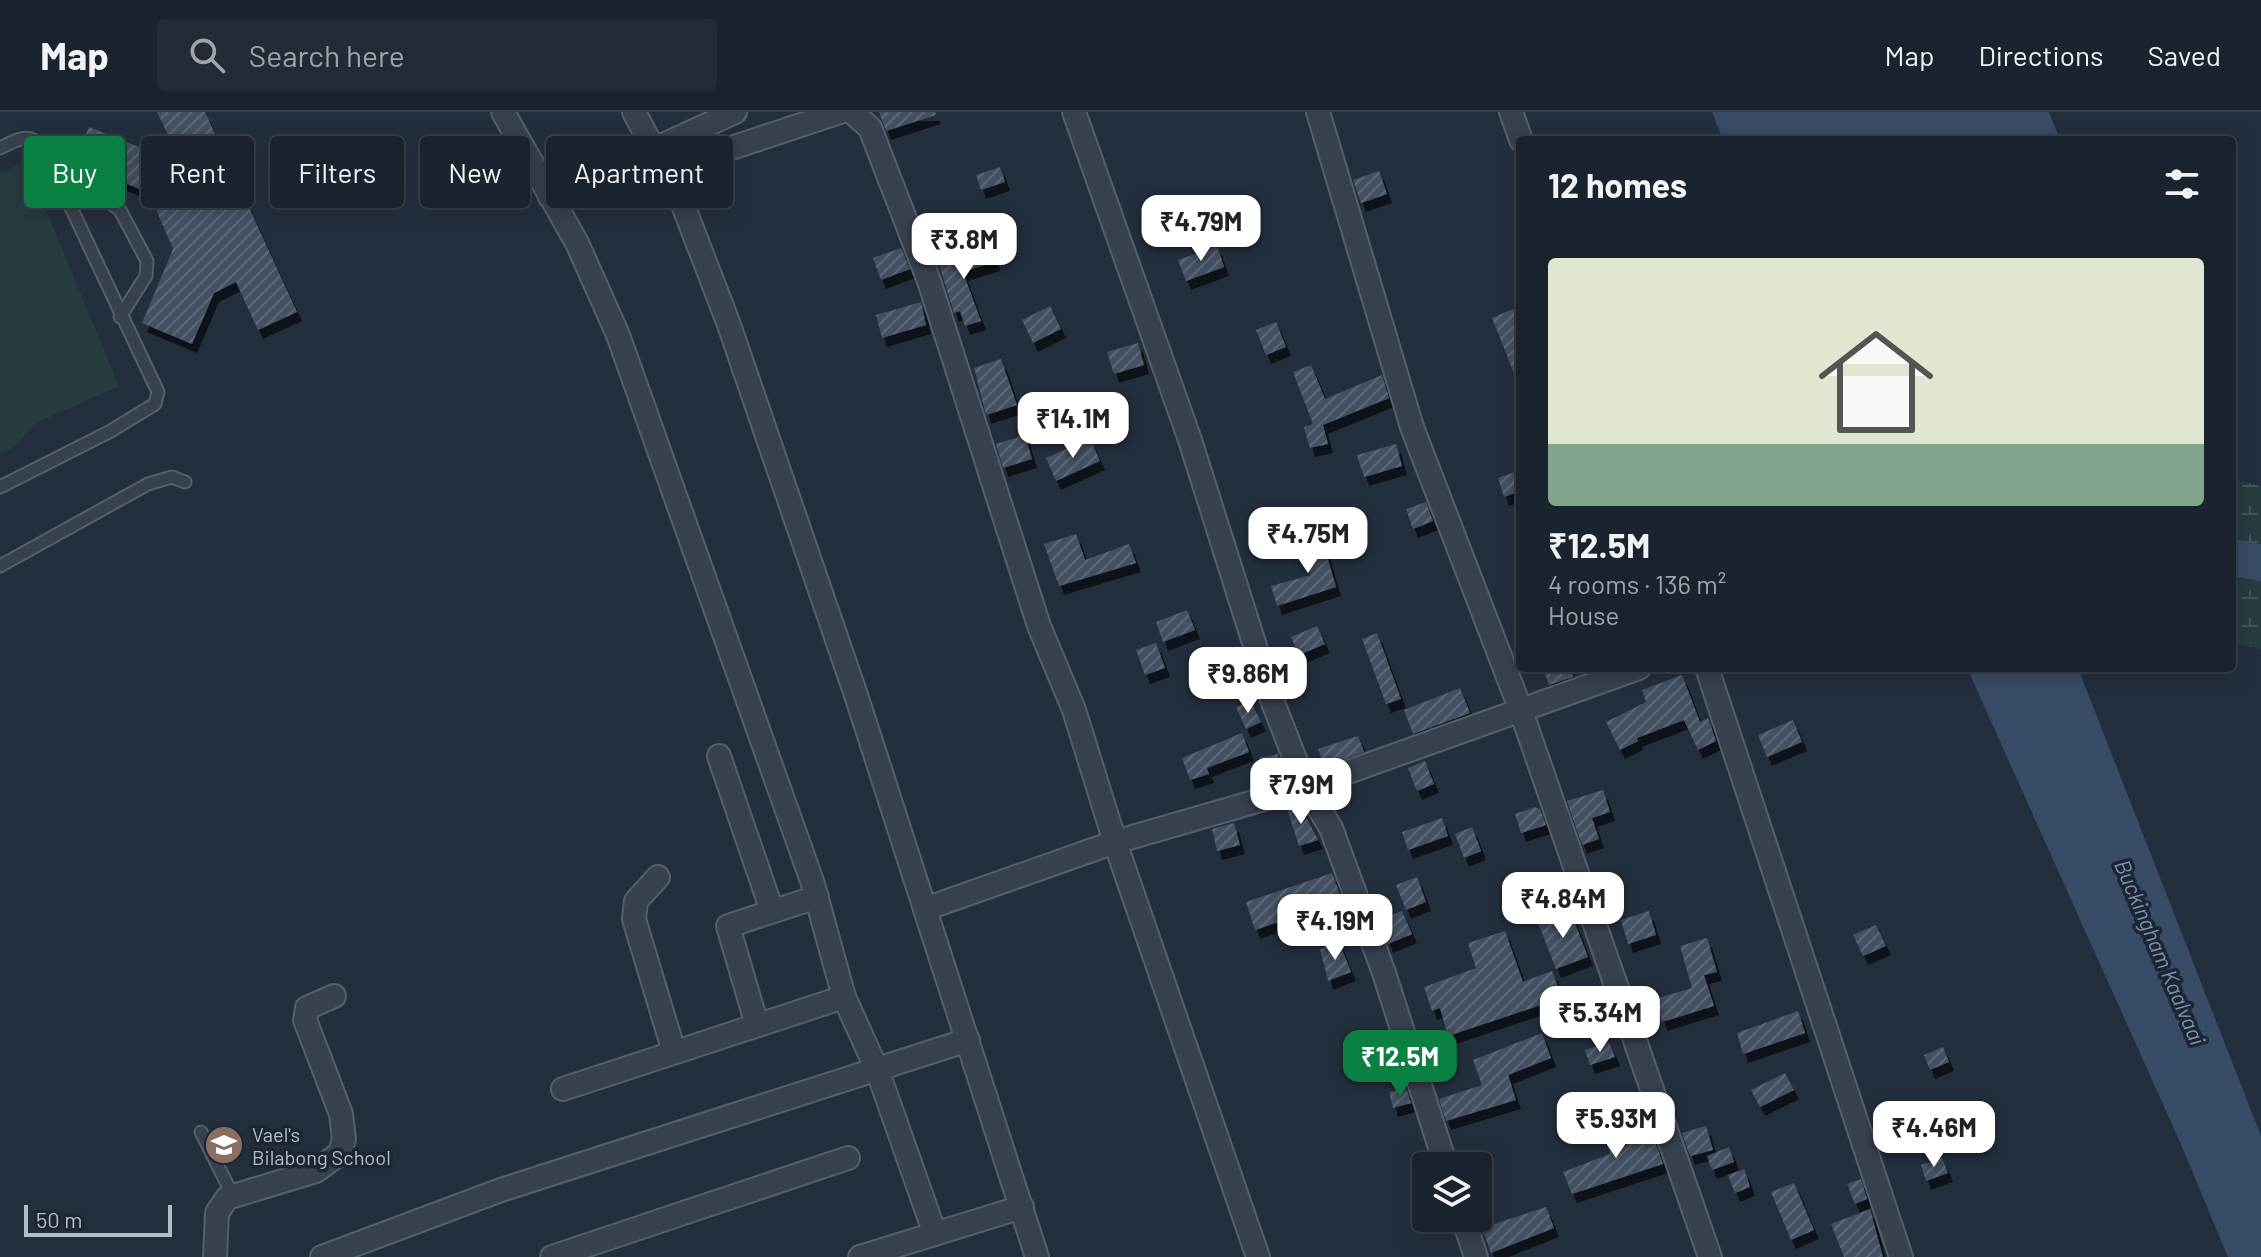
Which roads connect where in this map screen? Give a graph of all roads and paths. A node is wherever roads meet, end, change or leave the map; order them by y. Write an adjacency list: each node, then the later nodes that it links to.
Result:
1 (503, 112): 15 (street)
2 (634, 112): 9 (street)
3 (735, 112): 10 (street)
4 (840, 112): 13 (street)
5 (852, 112): 29 (street)
6 (1074, 112): 28 (street)
7 (1318, 112): 26 (street)
8 (1511, 112): 11 (street)
9 (647, 136)
10 (684, 136)
11 (1520, 136)
12 (24, 139): 14 (lane)
13 (733, 147)
14 (0, 148)
15 (546, 190)
16 (72, 208): 20 (lane)
17 (117, 208): 20 (lane)
18 (556, 208): 31 (street)
19 (684, 208): 32 (street)
20 (120, 317): 22 (lane)
21 (185, 482): 23 (lane)
22 (0, 487)
23 (0, 566)
24 (1627, 672): 26 (street)
25 (1708, 672): 56 (street)
26 (1520, 708): 28 (street); 55 (street)
27 (719, 756): 33 (street)
28 (1306, 787): 29 (street); 42 (street)
29 (1115, 842): 32 (street); 53 (street)
30 (658, 877): 38 (street)
31 (817, 897): 33 (street); 35 (street)
32 (925, 909): 37 (street)
33 (772, 911): 36 (street)
34 (334, 996): 44 (street)
35 (844, 997): 36 (street); 39 (street)
36 (757, 1025): 38 (street)
37 (968, 1040): 39 (street); 45 (street)
38 (674, 1052): 40 (street)
39 (878, 1072): 47 (street); 49 (street)
40 (563, 1089)
41 (201, 1132): 44 (lane)
42 (1442, 1152)
43 (848, 1158): 50 (street)
44 (232, 1194): 48 (street)
45 (1022, 1207): 47 (street); 52 (street)
46 (1468, 1232): 54 (street)
47 (935, 1234): 51 (street)
48 (215, 1257)
49 (322, 1257)
50 (552, 1257)
51 (860, 1257)
52 (1037, 1257)
53 (1258, 1257)
54 (1476, 1257)
55 (1710, 1257)
56 (1901, 1257)

